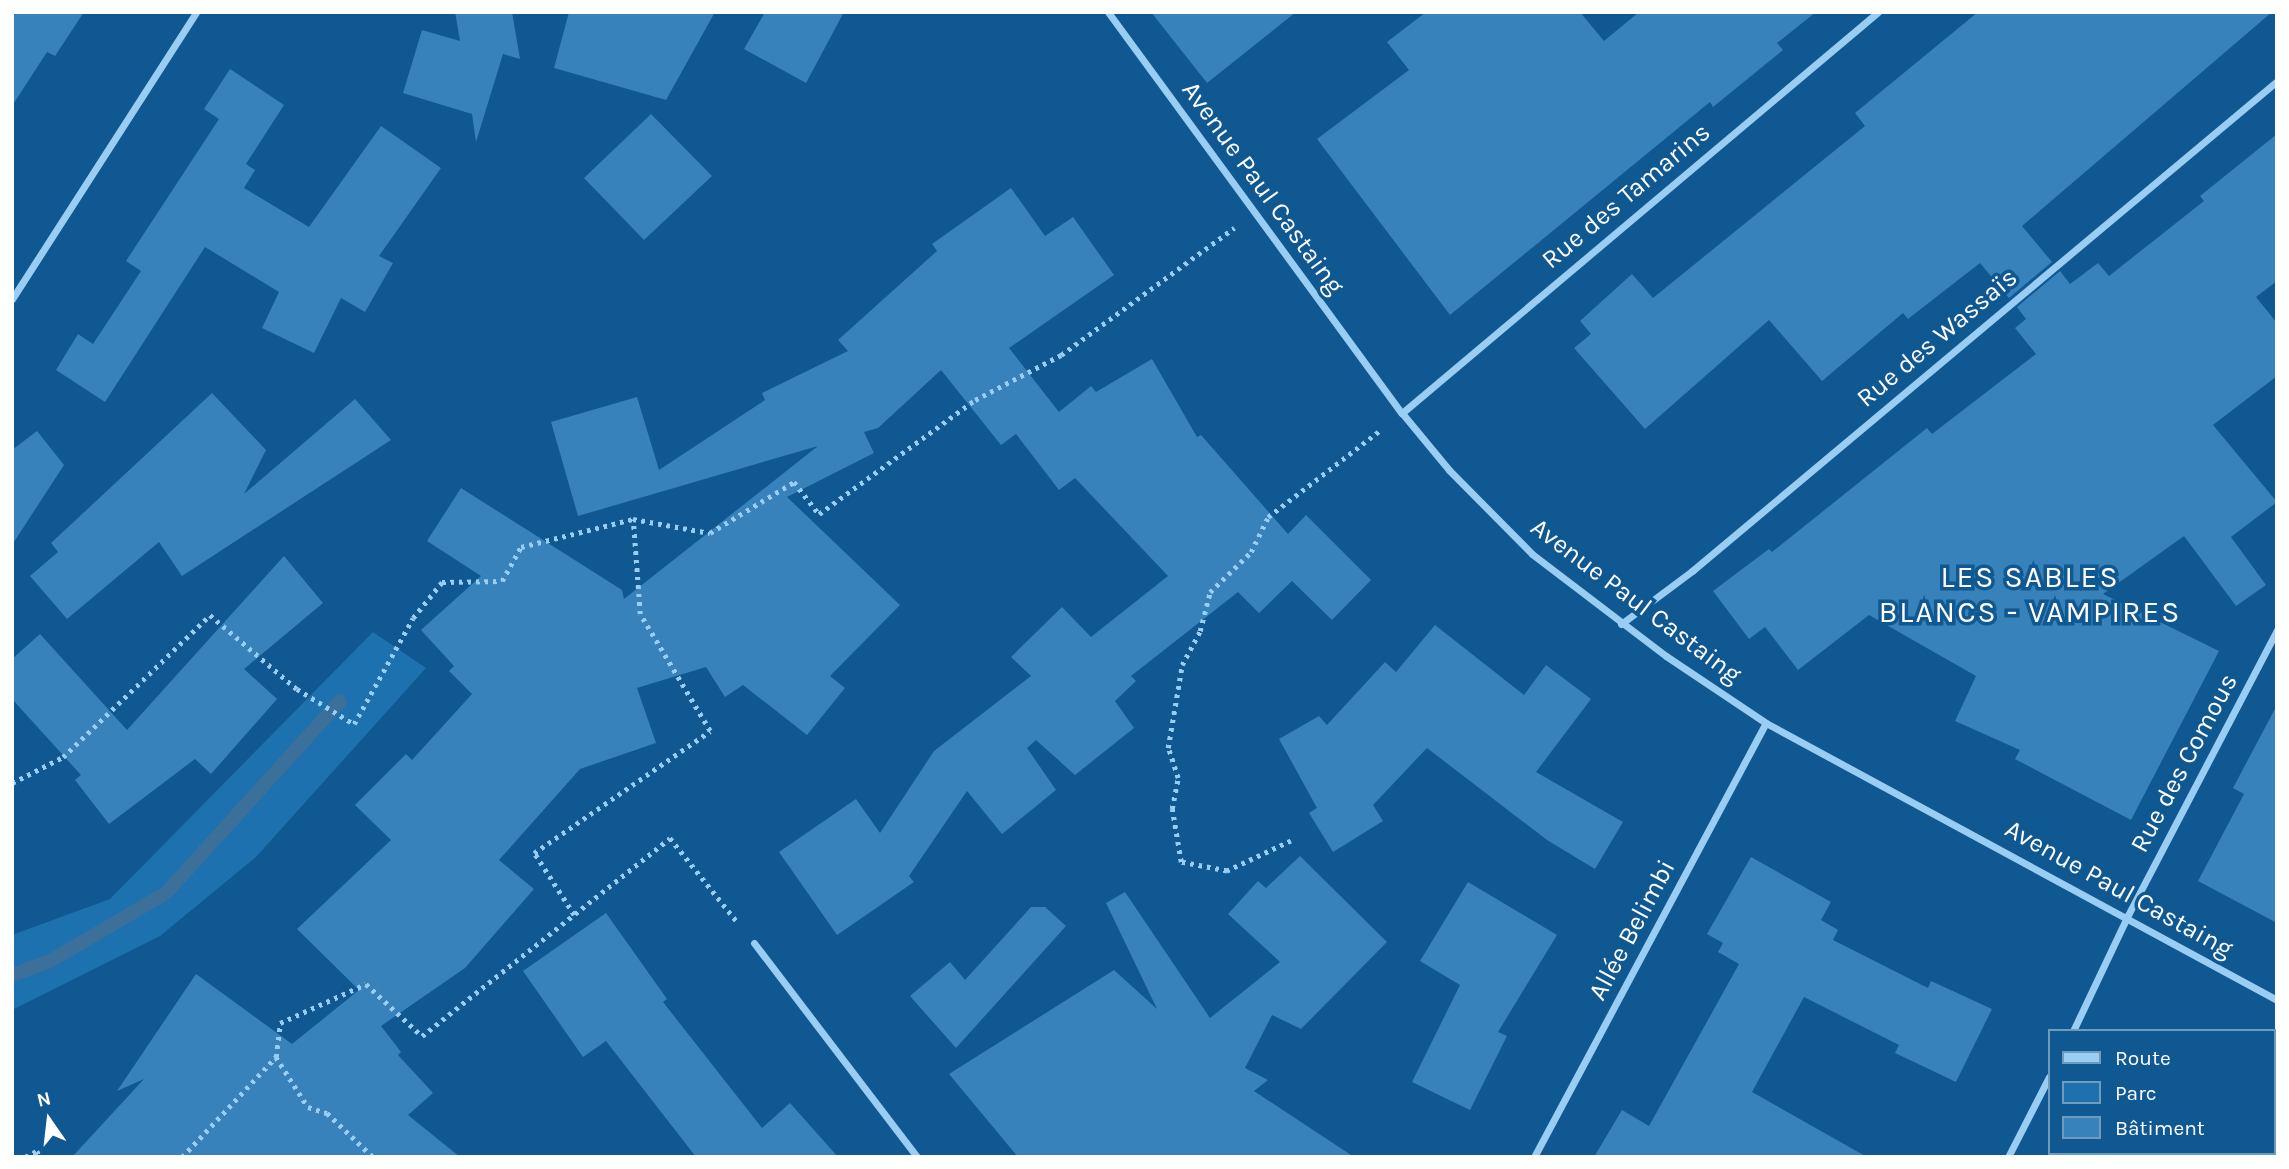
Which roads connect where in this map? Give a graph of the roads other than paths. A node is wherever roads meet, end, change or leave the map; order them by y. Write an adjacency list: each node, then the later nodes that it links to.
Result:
1 (197, 12): 5 (street)
2 (1108, 12): 6 (street, Avenue Paul Castaing)
3 (1878, 12): 6 (street, Rue des Tamarins)
4 (2277, 81): 7 (street, Rue des Wassaïs)
5 (12, 299)
6 (1402, 413): 7 (street, Avenue Paul Castaing)
7 (1621, 624): 9 (street, Avenue Paul Castaing)
8 (2277, 630): 10 (street, Rue des Comous)
9 (1766, 723): 10 (street, Avenue Paul Castaing); 16 (street, Allée Belimbi)
10 (2128, 915): 12 (street, Avenue Paul Castaing); 13 (street, Rue des Comous)
11 (754, 943): 15 (street)
12 (2277, 1000)
13 (2074, 1029)
14 (2048, 1079): 17 (street)
15 (917, 1157)
16 (1534, 1157)
17 (2008, 1157)

